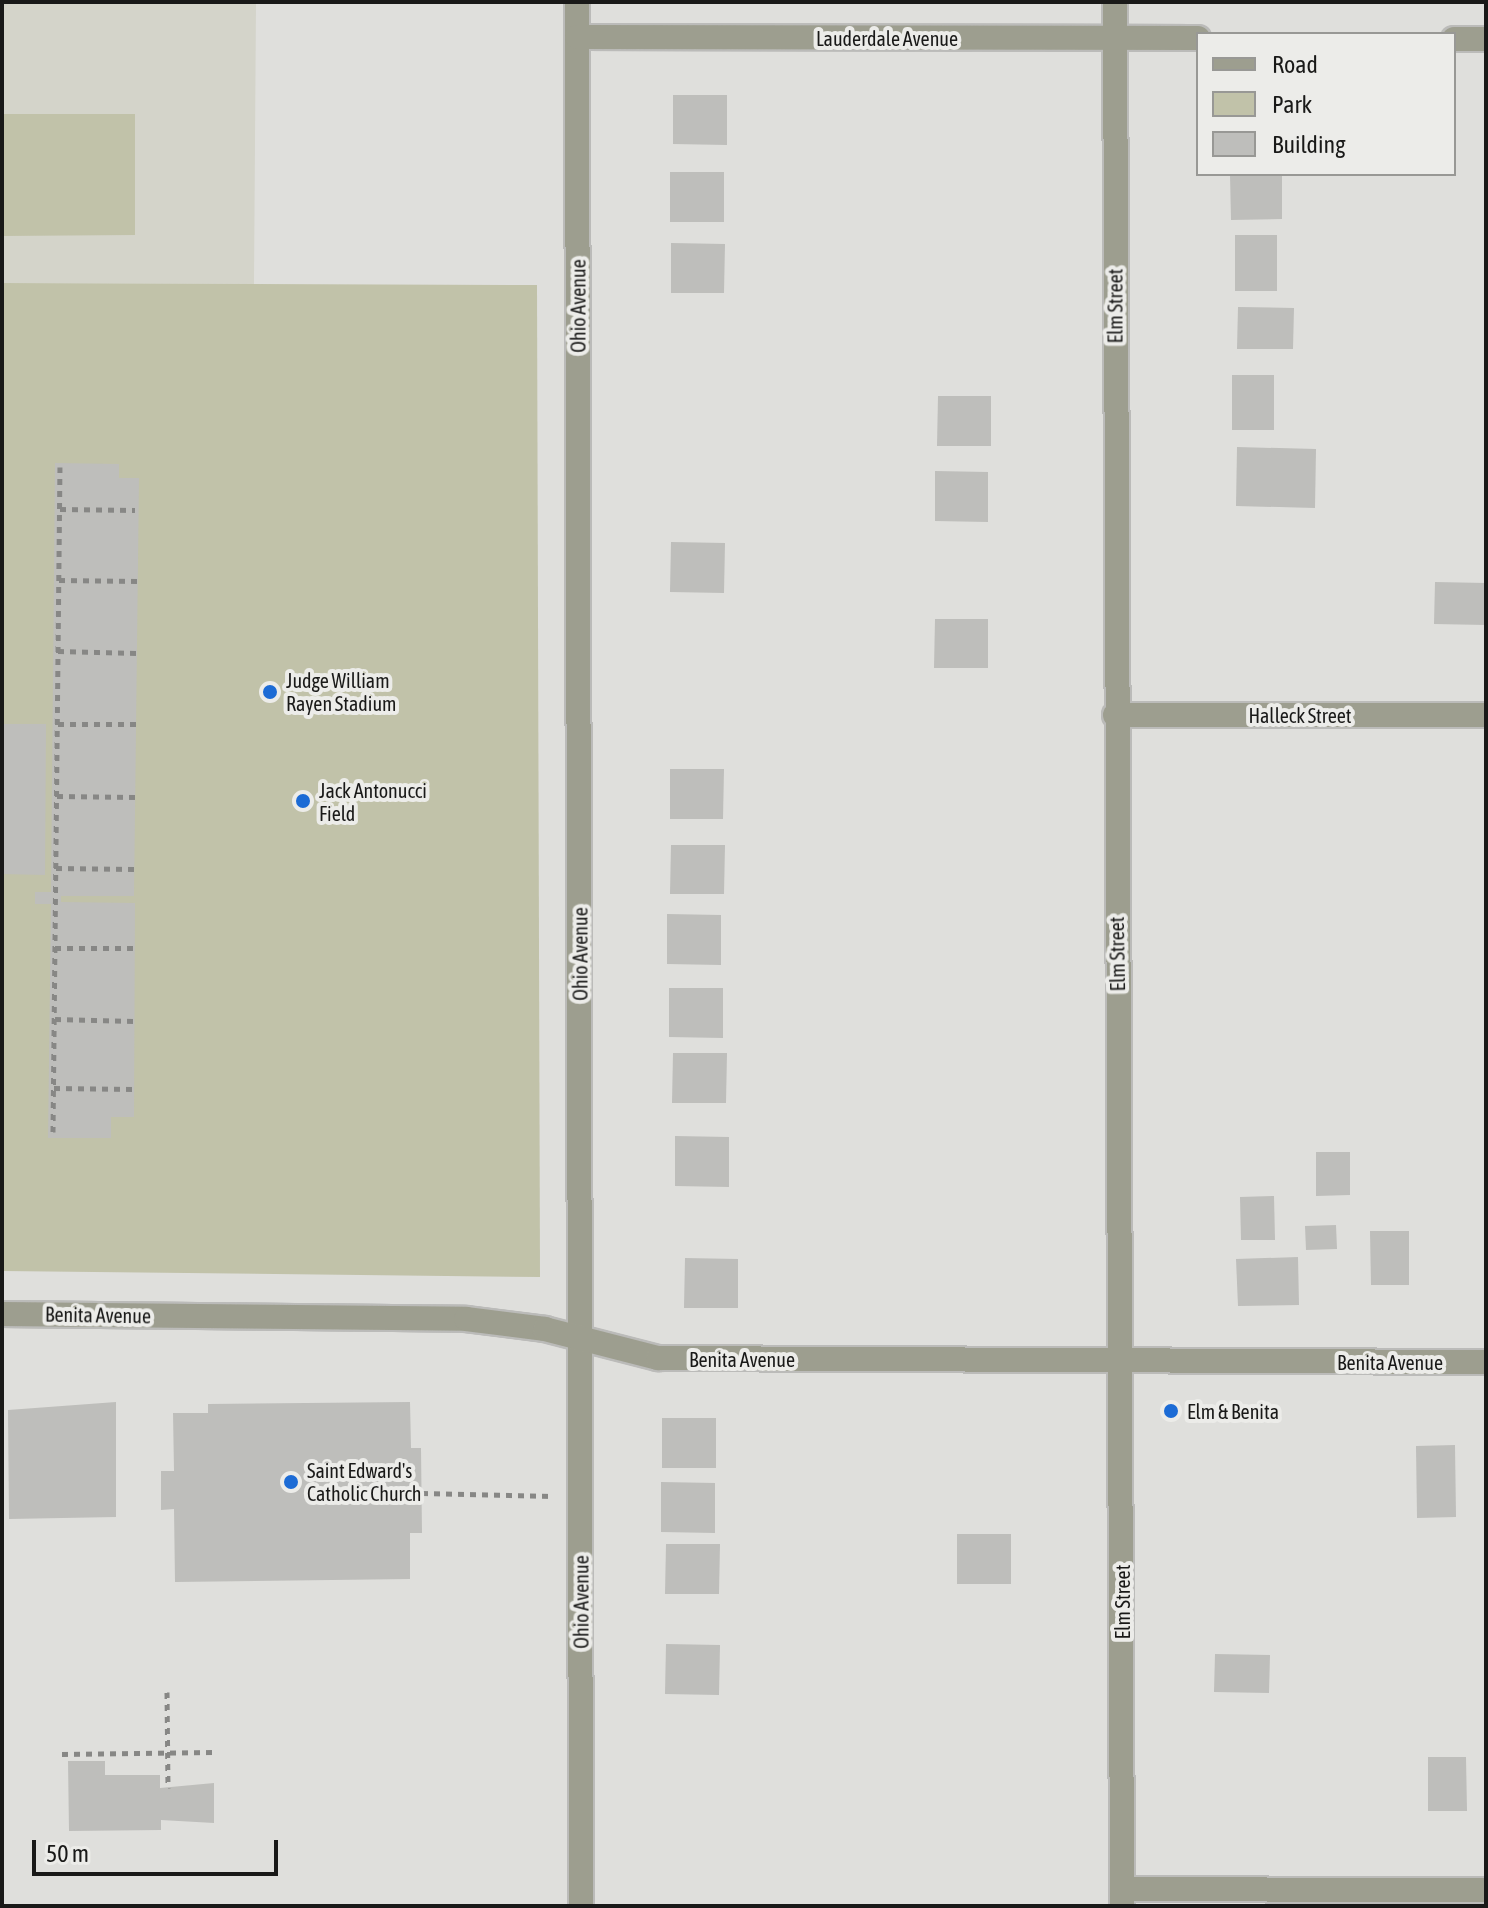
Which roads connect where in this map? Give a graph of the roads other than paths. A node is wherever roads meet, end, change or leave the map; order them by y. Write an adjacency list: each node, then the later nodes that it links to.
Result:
1 (577, 2): 3 (street, Ohio Avenue)
2 (1115, 2): 4 (street, Elm Street)
3 (577, 37): 4 (street, Lauderdale Avenue); 11 (street, Ohio Avenue)
4 (1115, 38): 5 (street, Lauderdale Avenue); 8 (street, Elm Street)
5 (1196, 38)
6 (1456, 39): 7 (street)
7 (1486, 39)
8 (1115, 715): 9 (street, Halleck Street); 12 (street, Elm Street)
9 (1486, 715)
10 (2, 1314): 11 (street, Benita Avenue)
11 (581, 1341): 12 (street, Benita Avenue); 16 (street, Ohio Avenue)
12 (1121, 1362): 13 (street, Benita Avenue); 15 (street, Elm Street)
13 (1486, 1362)
14 (1486, 1890): 15 (street)
15 (1122, 1897)
16 (581, 1906)

